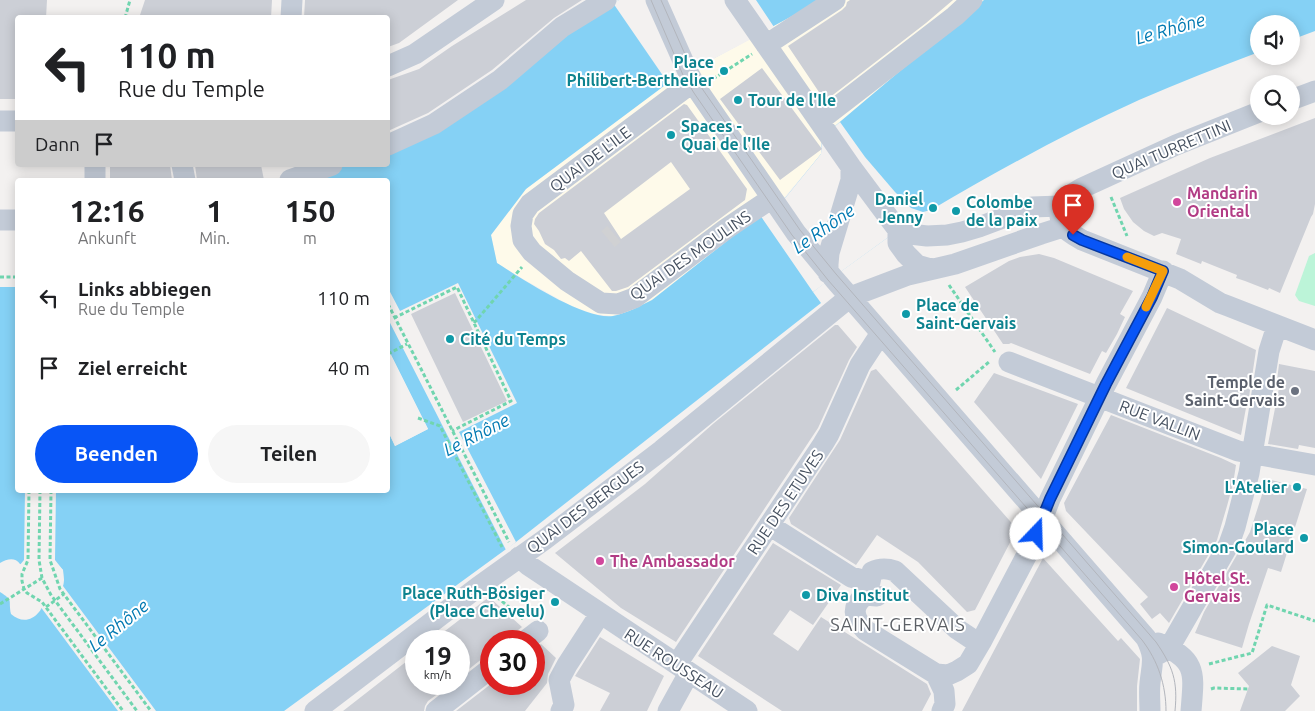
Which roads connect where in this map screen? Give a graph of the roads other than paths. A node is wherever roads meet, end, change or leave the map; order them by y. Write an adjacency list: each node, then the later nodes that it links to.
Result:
1 (292, 0): 8 (street)
2 (494, 0): 10 (street)
3 (606, 0): 18 (street)
4 (656, 0): 11 (street)
5 (735, 0): 9 (street)
6 (835, 0): 9 (street)
7 (972, 0): 17 (street)
8 (291, 15)
9 (760, 44): 17 (street)
10 (390, 65)
11 (696, 79): 22 (street); 28 (street, QUAI DE L'ILE)
12 (1315, 91): 13 (street)
13 (1300, 97)
14 (1250, 116): 23 (street, QUAI TURRETTINI)
15 (0, 121): 16 (street)
16 (15, 121)
17 (823, 127): 20 (street)
18 (390, 144)
19 (326, 167): 21 (street)
20 (851, 168): 27 (street); 31 (street)
21 (296, 178)
22 (774, 201): 28 (street, QUAI DES MOULINS); 31 (street)
23 (1060, 206): 26 (street); 27 (street)
24 (0, 220): 25 (street)
25 (15, 220)
26 (1063, 228): 29 (street); 30 (street)
27 (898, 230): 29 (street)
28 (532, 252)
29 (936, 268): 32 (street)
30 (1163, 271): 33 (street); 37 (street)
31 (830, 275): 32 (street)
32 (850, 297): 34 (street); 42 (street, QUAI DES BERGUES)
33 (1277, 326): 35 (street); 38 (street)
34 (881, 333): 40 (street); 41 (street, RUE DES ETUVES)
35 (1315, 340)
36 (1004, 359): 37 (street, RUE VALLIN)
37 (1099, 396): 38 (street, RUE VALLIN); 40 (street)
38 (1253, 454): 39 (street, RUE VALLIN); 46 (street)
39 (1315, 465)
40 (1042, 518): 45 (street); 46 (street)
41 (769, 525): 43 (street); 47 (street, RUE DES ETUVES)
42 (513, 549): 44 (street); 50 (street, QUAI DES BERGUES)
43 (874, 589): 45 (street); 48 (street)
44 (600, 614): 47 (street, RUE ROUSSEAU); 52 (street)
45 (981, 642): 48 (street)
46 (1161, 644): 56 (street); 57 (street)
47 (683, 668): 53 (street, RUE DES ETUVES); 54 (street, RUE ROUSSEAU)
48 (936, 674): 55 (street)
49 (480, 677): 51 (street)
50 (315, 711)
51 (436, 711)
52 (560, 711)
53 (668, 711)
54 (747, 711)
55 (942, 711)
56 (1150, 711)
57 (1191, 711)

